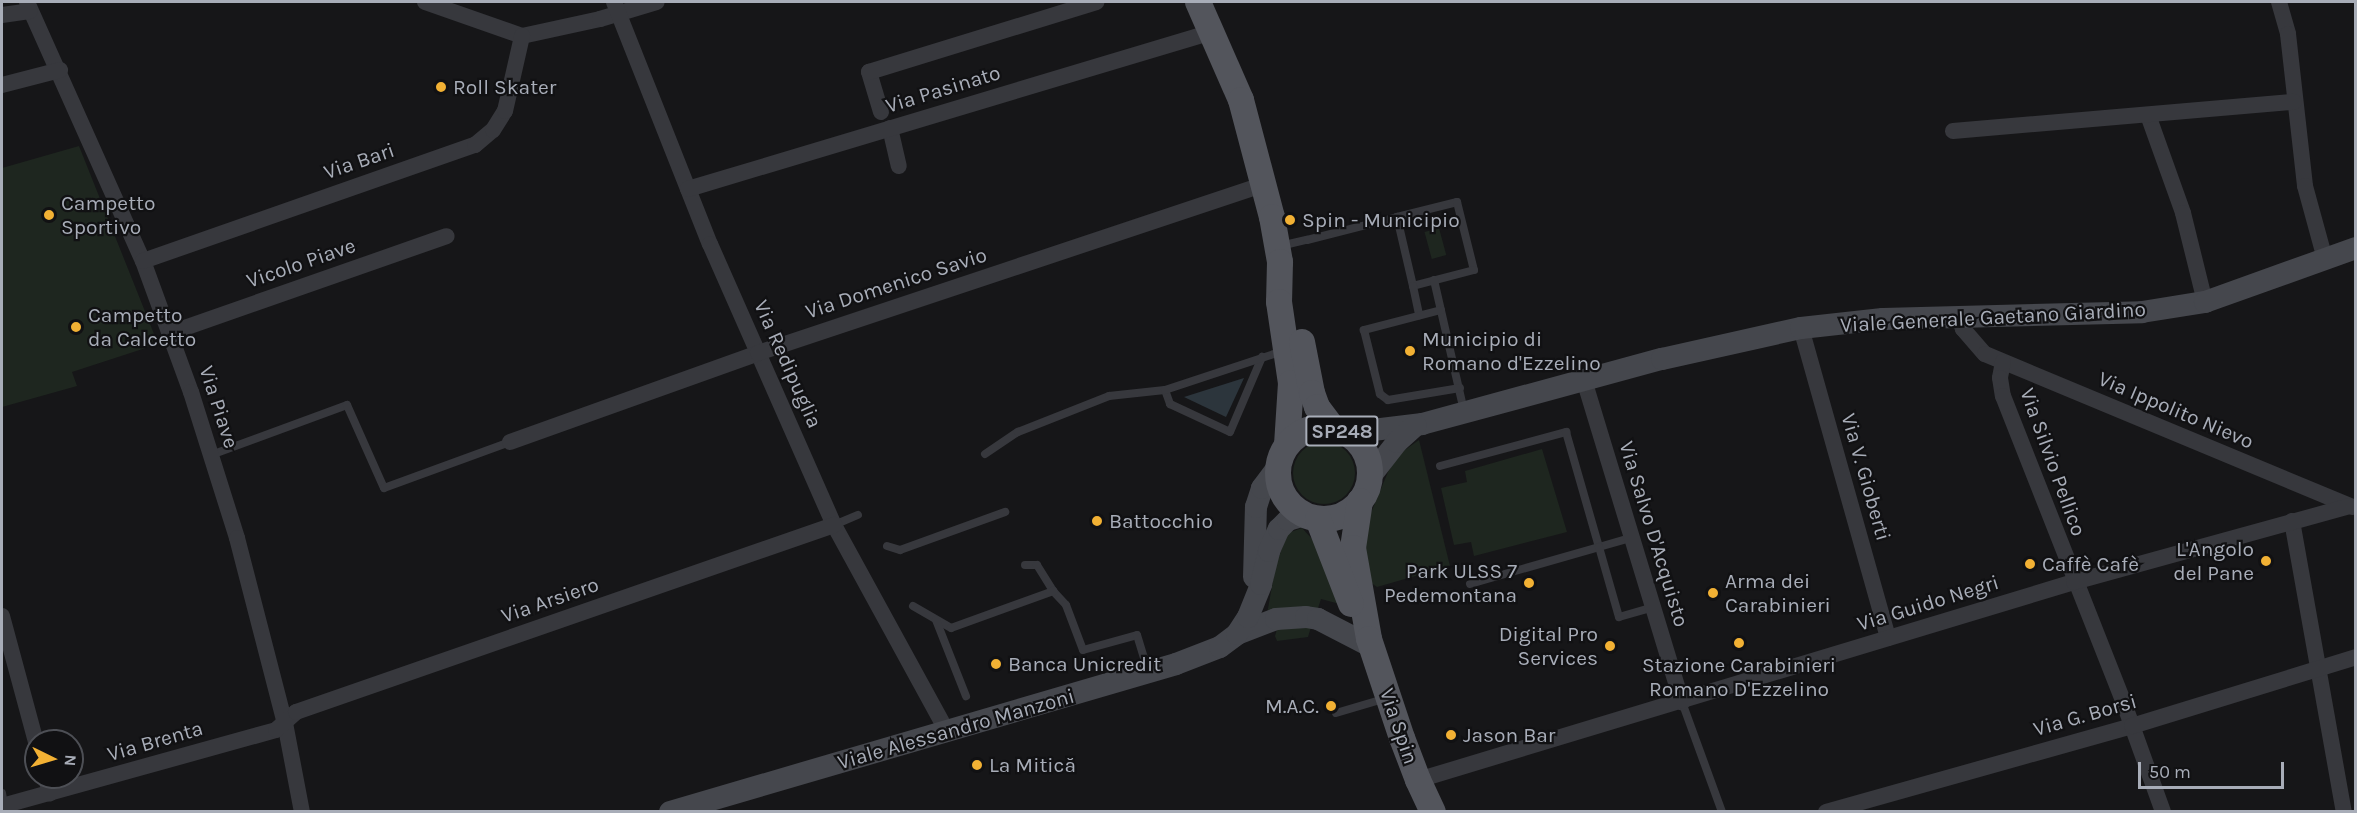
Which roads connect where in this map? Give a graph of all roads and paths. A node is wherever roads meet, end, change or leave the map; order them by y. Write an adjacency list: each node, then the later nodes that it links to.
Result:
1 (424, 2): 10 (street)
2 (657, 2): 7 (street)
3 (1096, 2): 14 (street)
4 (1198, 2): 9 (main road, SP248)
5 (2279, 2): 13 (street)
6 (29, 6): 8 (street); 11 (street, Via Piave)
7 (617, 8): 10 (street); 20 (street, Via Redipuglia)
8 (2, 15)
9 (1212, 32): 16 (street, Via Pasinato); 19 (main road, SP248)
10 (522, 36): 26 (street, Via Bari)
11 (60, 70): 12 (street); 26 (street, Via Piave)
12 (2, 85)
13 (2294, 102): 15 (street); 25 (street)
14 (881, 112)
15 (2148, 115): 17 (street); 29 (street)
16 (890, 128): 18 (street); 20 (street, Via Pasinato)
17 (1953, 131)
18 (899, 166)
19 (1265, 184): 24 (main road, SP248); 38 (street, Via Domenico Savio)
20 (688, 189): 38 (street, Via Redipuglia)
21 (1397, 217): 24 (lane); 27 (lane); 28 (lane)
22 (447, 236): 35 (street, Vicolo Piave)
23 (2355, 248): 25 (main road, Viale Generale Gaetano Giardino)
24 (1278, 254): 36 (main road, SP248); 46 (main road, SP248)
25 (2325, 259): 29 (main road, Viale Generale Gaetano Giardino)
26 (143, 261): 35 (street, Via Piave)
27 (1434, 280): 28 (lane); 30 (lane)
28 (1413, 286): 31 (lane)
29 (2205, 302): 32 (main road, Viale Generale Gaetano Giardino)
30 (1441, 310): 31 (lane); 42 (lane)
31 (1419, 315): 42 (lane)
32 (1986, 316): 33 (main road, Viale Generale Gaetano Giardino); 37 (street)
33 (1959, 317): 34 (main road, Viale Generale Gaetano Giardino); 37 (street, Via Ippolito Nievo)
34 (1801, 328): 41 (main road, Viale Generale Gaetano Giardino); 72 (street, Via V. Gioberti)
35 (170, 333): 49 (street, Via Piave)
36 (1286, 350): 39 (lane); 50 (main road, SP248)
37 (1980, 350): 40 (street, Via Ippolito Nievo)
38 (758, 353): 47 (street, Via Domenico Savio); 58 (street, Via Redipuglia)
39 (1262, 357): 43 (lane); 43 (lane)
40 (2003, 362): 53 (street, Via Ippolito Nievo); 63 (street, Via Silvio Pellico)
41 (1584, 380): 44 (main road, Viale Generale Gaetano Giardino); 59 (street, Via Salvo D'Acquisto)
42 (1460, 388): 44 (lane)
43 (1165, 390): 48 (lane)
44 (1465, 412): 45 (main road, Viale Generale Gaetano Giardino)
45 (1416, 425): 46 (main road, Viale Generale Gaetano Giardino); 52 (main road, Viale Generale Gaetano Giardino)
46 (1341, 431): 50 (main road, SP248); 52 (main road, Via Spin / SP248)
47 (510, 442): 49 (lane)
48 (986, 454)
49 (211, 455): 81 (street, Via Piave)
50 (1282, 456): 56 (main road, Via Spin / SP248); 66 (main road, Viale Alessandro Manzoni)
51 (1440, 466): 61 (lane)
52 (1365, 489): 56 (main road); 73 (main road, Via Spin / SP248)
53 (2352, 507): 57 (street, Via Guido Negri)
54 (1005, 512): 60 (lane)
55 (858, 515): 58 (lane)
56 (1311, 517): 66 (main road, Viale Alessandro Manzoni); 73 (main road, Via Spin / SP248)
57 (2292, 521): 63 (street, Via Guido Negri); 75 (street)
58 (834, 525): 81 (street, Via Arsiero); 84 (street, Via Redipuglia)
59 (1631, 538): 61 (lane); 68 (street, Via Salvo D'Acquisto)
60 (887, 546)
61 (1599, 547): 64 (lane); 68 (lane)
62 (1025, 565): 65 (lane)
63 (2074, 582): 72 (street, Via Guido Negri); 82 (street, Via Silvio Pellico)
64 (1470, 584)
65 (1053, 591): 70 (lane); 76 (lane)
66 (1256, 597): 71 (main road, Viale Alessandro Manzoni)
67 (913, 606): 70 (lane)
68 (1653, 607): 79 (street, Via Salvo D'Acquisto)
69 (2, 616): 83 (street)
70 (936, 619): 77 (lane)
71 (1237, 634): 73 (main road, Viale Alessandro Manzoni); 76 (main road, Viale Alessandro Manzoni)
72 (1888, 638): 79 (street, Via Guido Negri)
73 (1371, 643): 78 (main road, Via Spin / SP248)
74 (2355, 657): 75 (street, Via G. Borsi)
75 (2318, 668): 82 (street, Via G. Borsi); 96 (street)
76 (1148, 672): 84 (main road, Viale Alessandro Manzoni)
77 (966, 696)
78 (1388, 697): 80 (lane); 85 (main road, Via Spin / SP248)
79 (1682, 702): 85 (street, Via Guido Negri); 93 (lane)
80 (1336, 713)
81 (285, 723): 87 (street, Via Brenta); 90 (street, Via Piave)
82 (2132, 726): 94 (street, Via G. Borsi); 95 (street, Via Silvio Pellico)
83 (32, 729)
84 (947, 731): 89 (main road, Viale Alessandro Manzoni)
85 (1418, 780): 92 (main road, Via Spin / SP248)
86 (49, 789): 87 (street)
87 (50, 794): 88 (street, Via Brenta)
88 (2, 801)
89 (707, 806): 91 (main road, Viale Alessandro Manzoni)
90 (302, 812)
91 (670, 812)
92 (1433, 812)
93 (1722, 812)
94 (1826, 812)
95 (2163, 812)
96 (2344, 812)

